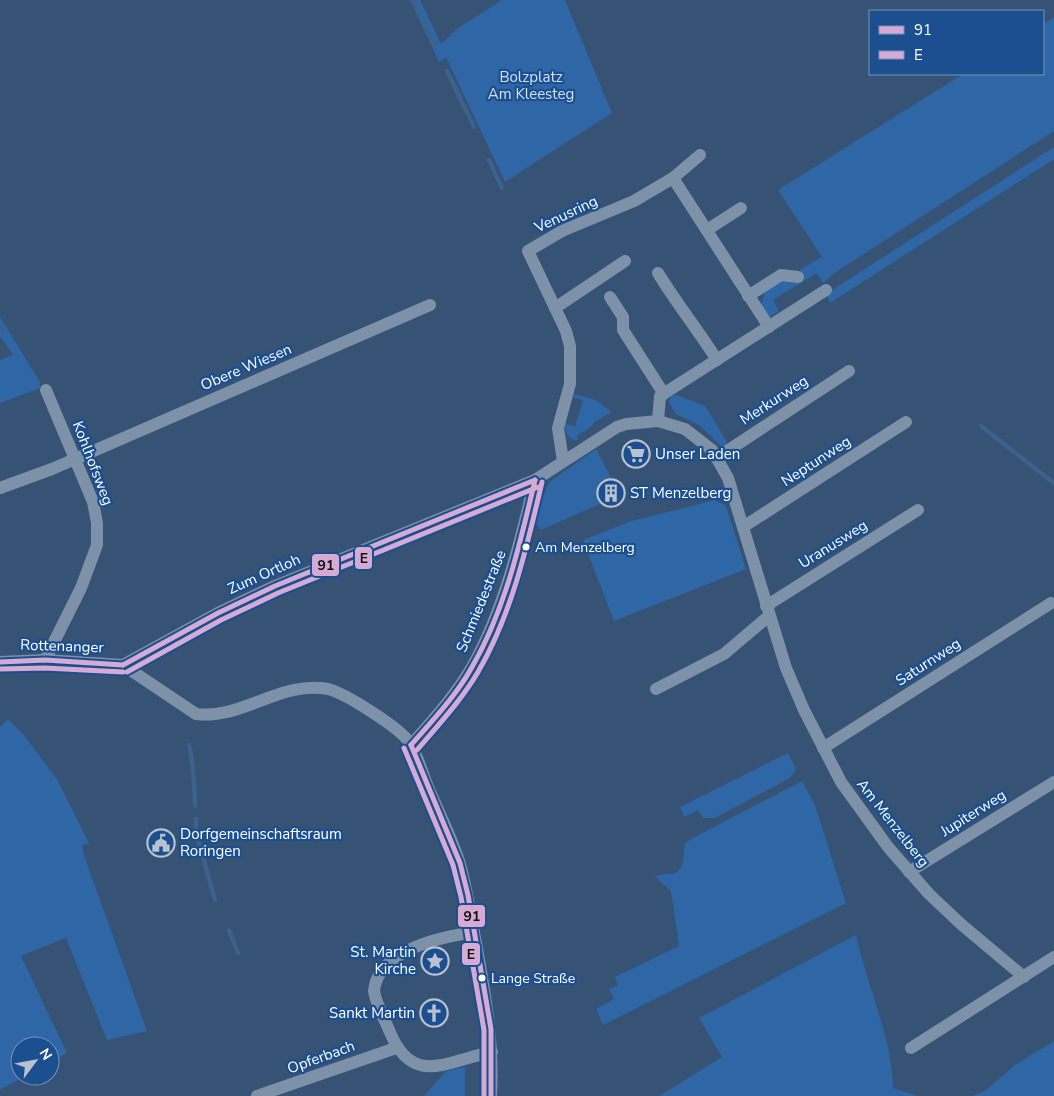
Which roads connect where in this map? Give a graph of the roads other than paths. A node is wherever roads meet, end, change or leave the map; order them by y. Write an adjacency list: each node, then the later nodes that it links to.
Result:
1 (700, 155): 2 (street, Venusring)
2 (673, 178): 4 (street); 12 (street, Venusring)
3 (740, 208): 4 (street)
4 (707, 230): 9 (street)
5 (625, 261): 12 (street)
6 (658, 273): 14 (street)
7 (798, 277): 9 (street)
8 (826, 290): 13 (street)
9 (748, 296): 13 (street)
10 (610, 297): 17 (street)
11 (430, 305): 21 (street, Obere Wiesen)
12 (555, 308): 22 (street, Venusring)
13 (769, 327): 14 (street)
14 (717, 360): 17 (street)
15 (848, 371): 20 (street, Merkurweg)
16 (46, 390): 21 (street, Kohlhofsweg)
17 (664, 394): 18 (street)
18 (658, 421): 20 (street, Am Menzelberg); 22 (street, Am Menzelberg)
19 (906, 422): 26 (street, Neptunweg)
20 (718, 457): 26 (street, Am Menzelberg)
21 (75, 458): 24 (street, Obere Wiesen); 29 (street, Kohlhofsweg)
22 (563, 461): 23 (street, Am Menzelberg)
23 (535, 480): 31 (street, Zum Ortloh); 33 (street, Schmiedestraße)
24 (0, 488)
25 (918, 510): 28 (street, Uranusweg)
26 (743, 527): 28 (street, Am Menzelberg)
27 (1051, 603): 34 (street, Saturnweg)
28 (768, 611): 32 (street, Uranusweg); 34 (street, Am Menzelberg)
29 (45, 660): 30 (street, Rottenanger); 31 (street, Rottenanger)
30 (0, 662)
31 (123, 665): 33 (street)
32 (656, 689)
33 (411, 745): 37 (street)
34 (823, 748): 36 (street, Am Menzelberg)
35 (1054, 782): 36 (street, Jupiterweg)
36 (910, 872): 39 (street, Am Menzelberg)
37 (474, 932): 40 (street); 42 (street)
38 (1054, 957): 39 (street)
39 (1024, 976): 41 (street)
40 (396, 1048): 42 (street); 43 (street, Opferbach)
41 (911, 1048)
42 (492, 1052): 44 (street)
43 (257, 1096)
44 (490, 1096)

